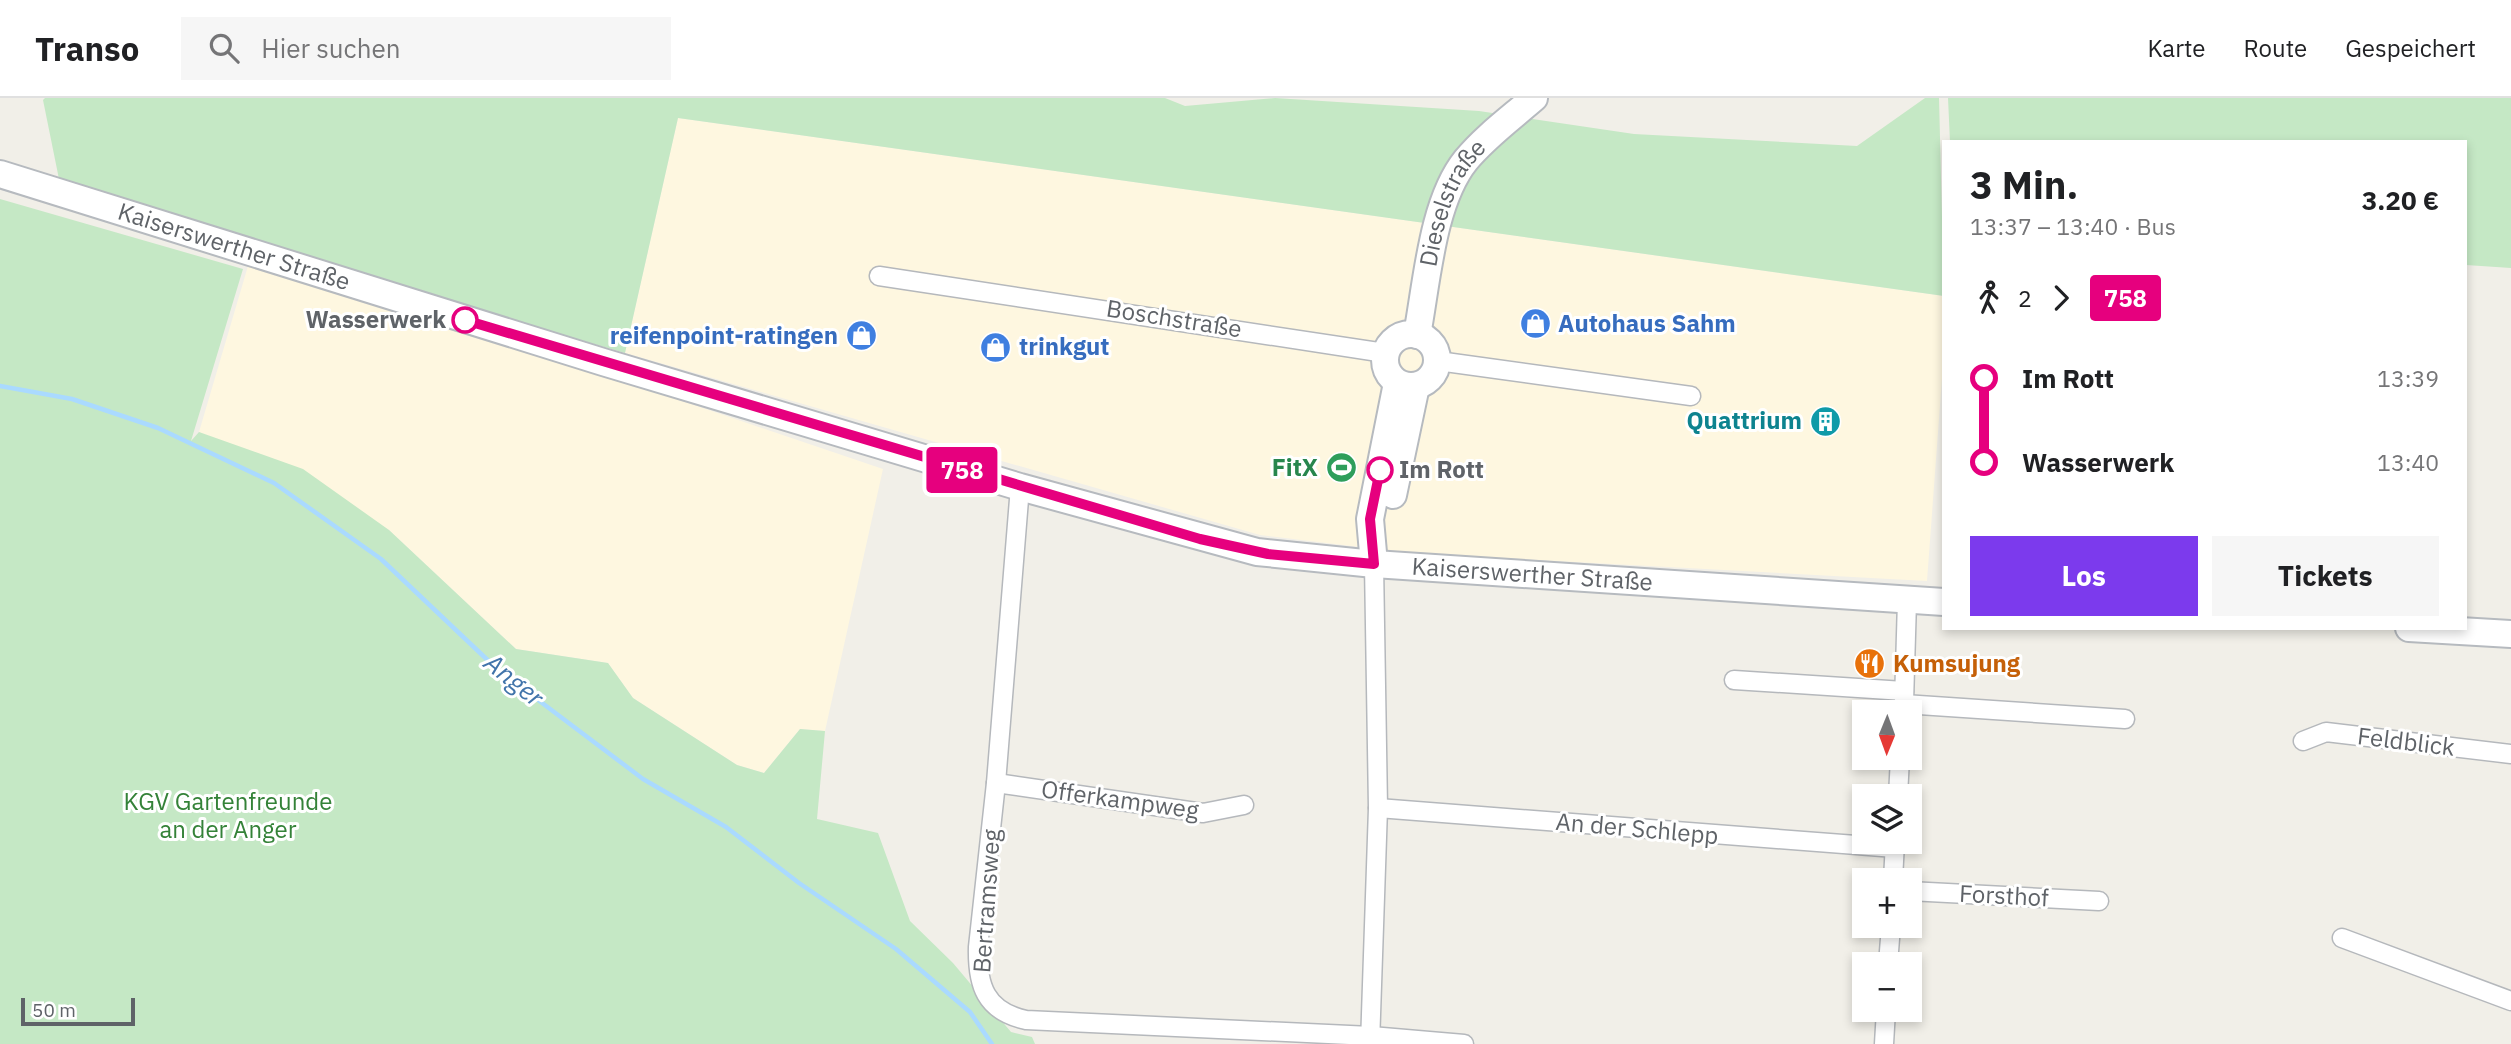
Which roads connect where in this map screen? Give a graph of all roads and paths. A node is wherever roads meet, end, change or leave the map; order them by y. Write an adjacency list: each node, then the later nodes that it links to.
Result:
1 (1534, 98): 4 (main road, Dieselstraße)
2 (0, 174): 9 (main road, Kaiserswerther Straße)
3 (879, 276): 5 (street, Boschstraße)
4 (1417, 334): 5 (main road); 6 (main road)
5 (1385, 353): 7 (main road)
6 (1438, 361): 7 (main road); 8 (street)
7 (1406, 384): 10 (main road)
8 (1690, 396)
9 (1020, 487): 10 (main road, Kaiserswerther Straße); 22 (street, Bertramsweg)
10 (1374, 564): 11 (main road, Kaiserswerther Straße); 24 (street)
11 (1908, 600): 12 (main road, Kaiserswerther Straße); 17 (street)
12 (1942, 602)
13 (2438, 630): 14 (main road)
14 (2511, 635)
15 (1734, 680): 16 (street)
16 (1889, 700)
17 (1904, 700)
18 (1922, 703): 19 (street)
19 (2125, 719)
20 (2303, 741): 21 (street, Feldblick)
21 (2511, 754)
22 (996, 783): 23 (street, Offerkampweg); 31 (street, Bertramsweg)
23 (1244, 805)
24 (1378, 808): 25 (street, An der Schlepp); 31 (street)
25 (1852, 842)
26 (1922, 892): 27 (street, Forsthof)
27 (2099, 901)
28 (2342, 938): 29 (street)
29 (2511, 1001)
30 (1885, 1022): 33 (street)
31 (1371, 1040): 32 (street, Bertramsweg)
32 (1464, 1044)
33 (1884, 1044)

